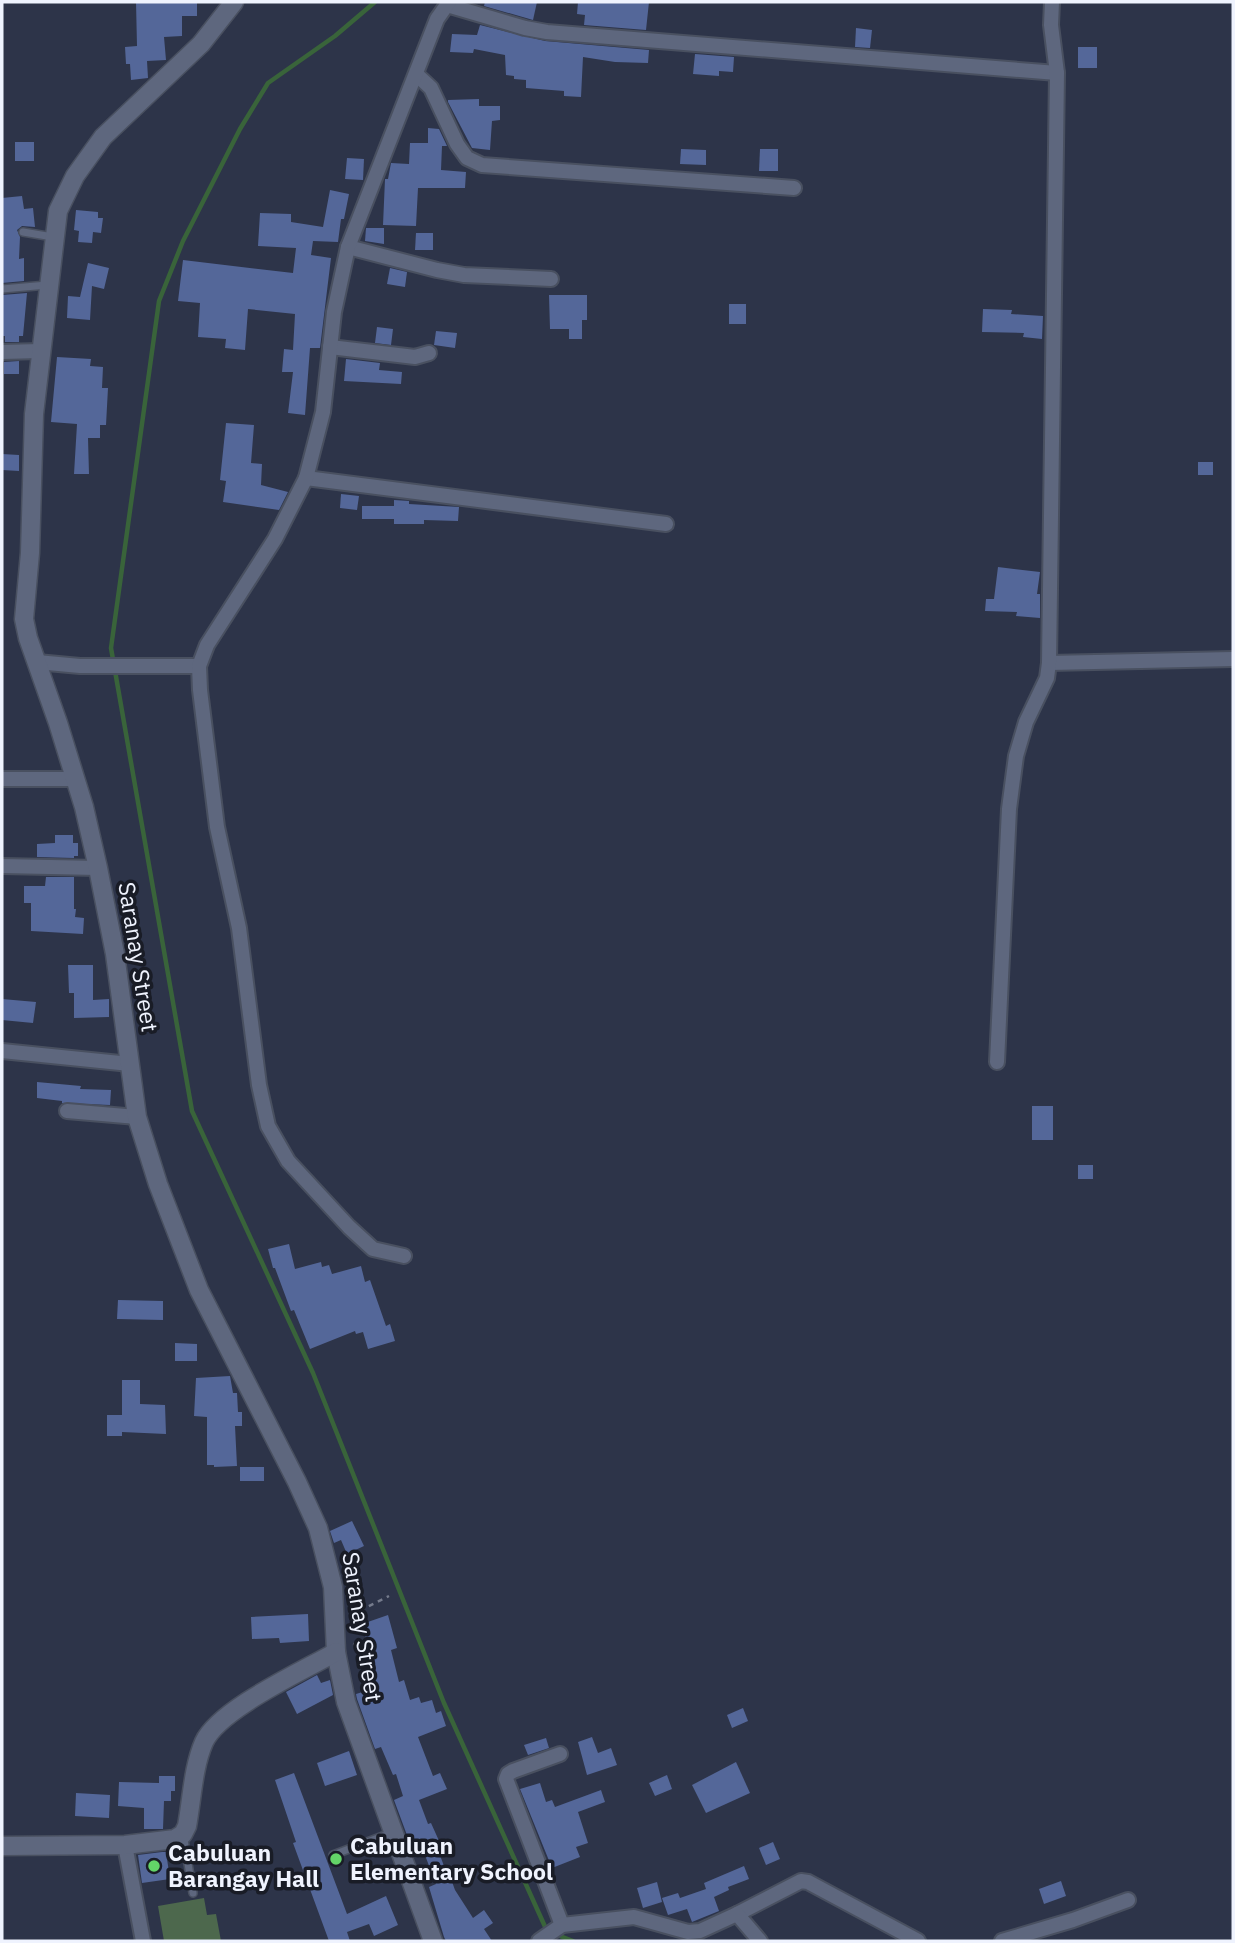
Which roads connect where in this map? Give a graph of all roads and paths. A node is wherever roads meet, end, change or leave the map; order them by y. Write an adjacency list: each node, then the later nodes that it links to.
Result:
1 (234, 2): 8 (street, Saranay Street)
2 (1052, 2): 4 (street)
3 (448, 3): 4 (street); 5 (street)
4 (1057, 73): 21 (street)
5 (416, 75): 6 (street); 9 (street)
6 (794, 188)
7 (23, 232): 8 (lane)
8 (54, 237): 11 (street, Saranay Street)
9 (348, 247): 10 (street); 13 (street)
10 (551, 279)
11 (48, 285): 12 (lane); 14 (street, Saranay Street)
12 (2, 289)
13 (330, 347): 16 (street); 17 (street)
14 (40, 351): 15 (street); 20 (street, Saranay Street)
15 (2, 352)
16 (429, 353)
17 (306, 478): 18 (street); 22 (street)
18 (666, 524)
19 (1233, 659): 21 (street)
20 (37, 662): 22 (street); 24 (street, Saranay Street)
21 (1049, 663): 28 (street)
22 (199, 666): 32 (street)
23 (2, 779): 24 (street)
24 (76, 779): 26 (street, Saranay Street)
25 (2, 866): 26 (street)
26 (98, 868): 29 (street, Saranay Street)
27 (2, 1051): 29 (street)
28 (997, 1062)
29 (130, 1065): 31 (street, Saranay Street)
30 (68, 1111): 31 (street)
31 (137, 1117): 34 (street, Saranay Street)
32 (404, 1256)
33 (389, 1597): 34 (path)
34 (335, 1623): 35 (street, Saranay Street)
35 (336, 1652): 37 (street, Saranay Street); 38 (street)
36 (560, 1754): 45 (street)
37 (392, 1833): 41 (lane); 47 (street, Saranay Street)
38 (183, 1834): 39 (street); 42 (lane)
39 (125, 1845): 40 (street); 46 (street)
40 (2, 1846)
41 (333, 1855)
42 (193, 1893)
43 (1128, 1900): 51 (street)
44 (737, 1914): 45 (street); 49 (street); 50 (street)
45 (558, 1927): 48 (street)
46 (143, 1941)
47 (433, 1941)
48 (539, 1941)
49 (760, 1941)
50 (918, 1941)
51 (1002, 1941)

